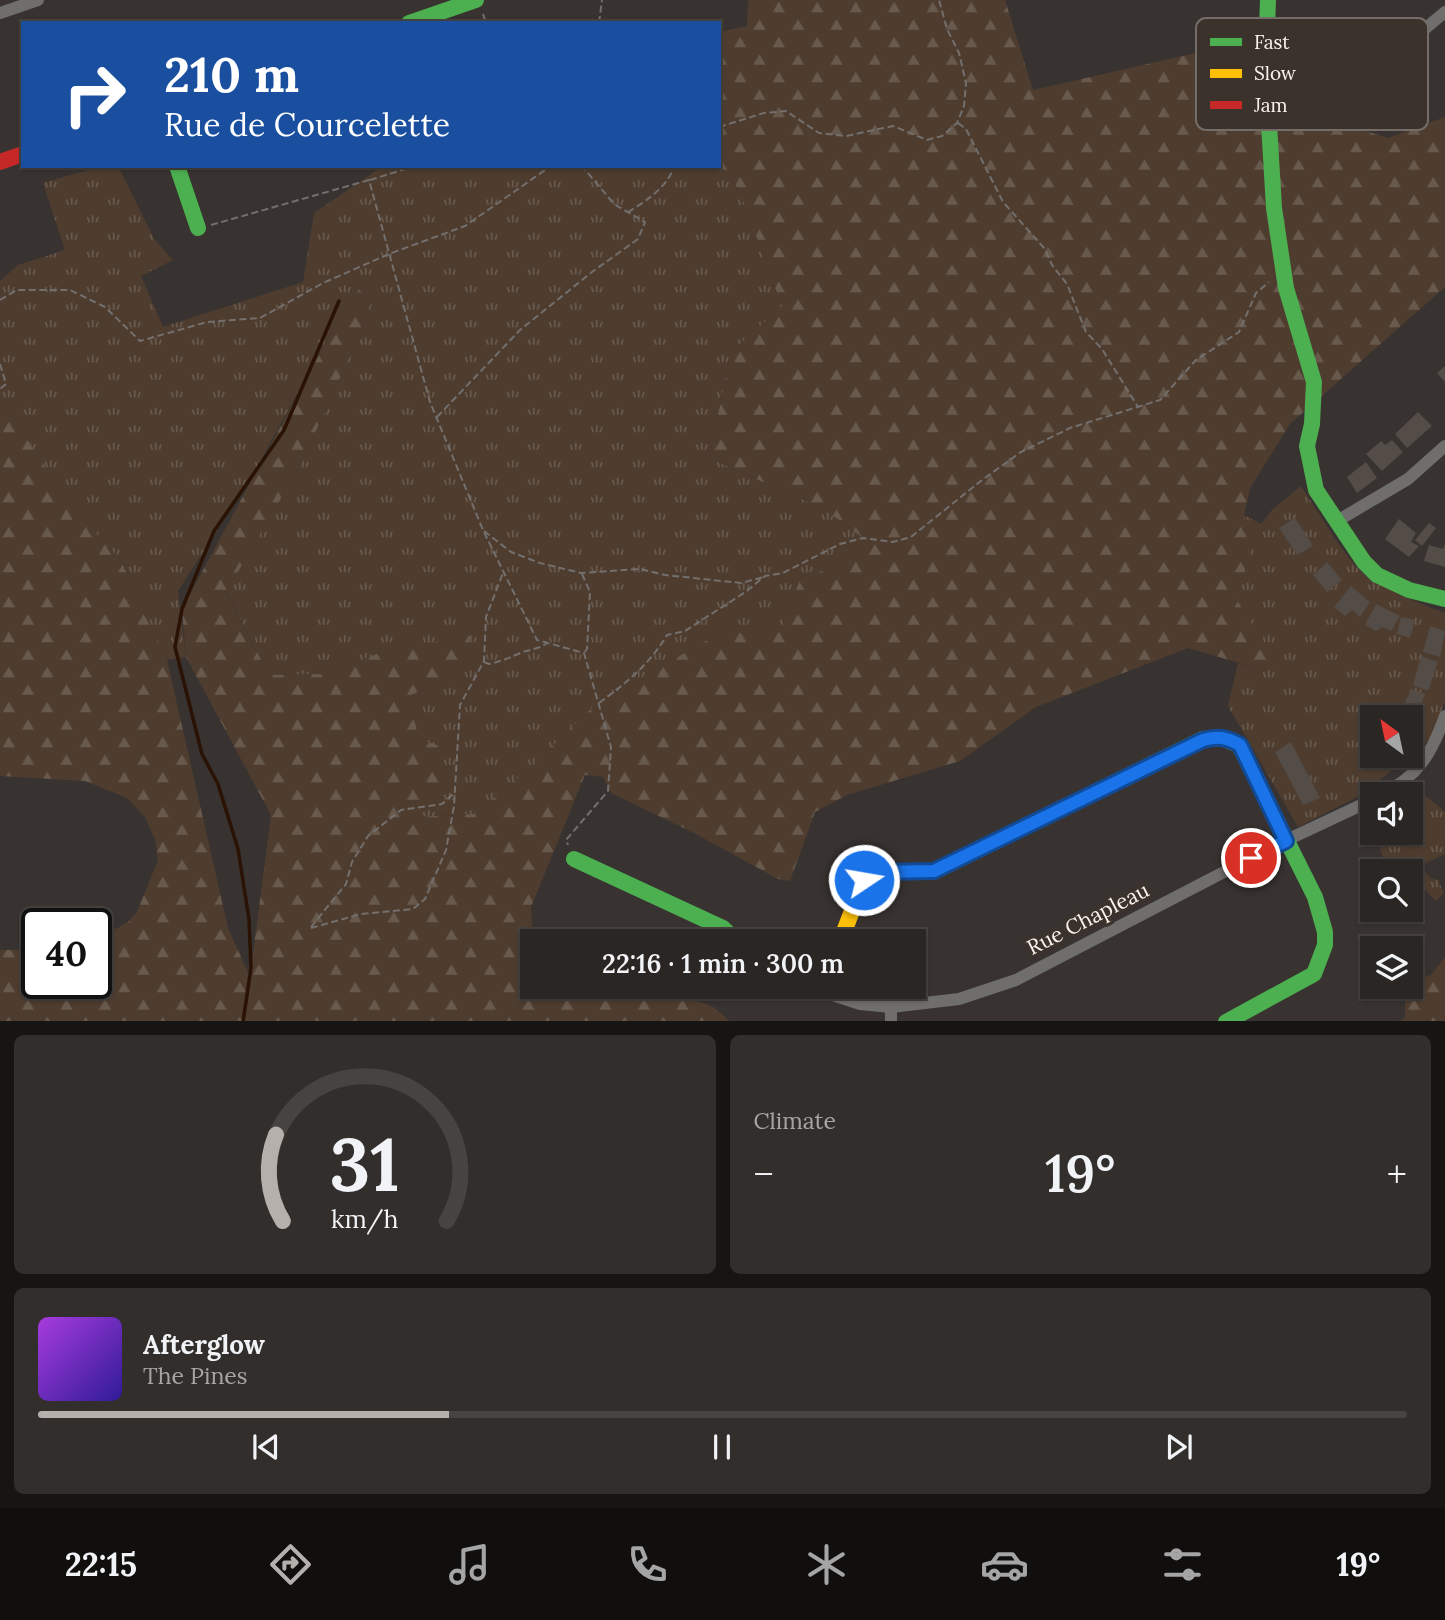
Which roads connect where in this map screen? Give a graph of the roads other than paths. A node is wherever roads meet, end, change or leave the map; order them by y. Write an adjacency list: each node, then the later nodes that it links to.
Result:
1 (38, 0): 4 (street)
2 (476, 0): 7 (street)
3 (1268, 0): 6 (street)
4 (0, 12)
5 (1445, 12): 8 (street)
6 (1267, 18)
7 (415, 21)
8 (1428, 26)
9 (1269, 130): 15 (street)
10 (21, 155): 11 (street)
11 (0, 162)
12 (178, 168): 13 (street)
13 (198, 229)
14 (1445, 446): 15 (street)
15 (1337, 521): 16 (street)
16 (1445, 599)
17 (1445, 716): 18 (street)
18 (1405, 782)
19 (1360, 806): 20 (street, Rue Chapleau)
20 (1286, 841): 23 (street); 25 (street, Rue Chapleau); 27 (street)
21 (574, 859): 22 (street)
22 (724, 929)
23 (844, 929)
24 (845, 999): 25 (street, Rue Chapleau)
25 (891, 1007): 26 (street)
26 (891, 1021)
27 (1226, 1021)

